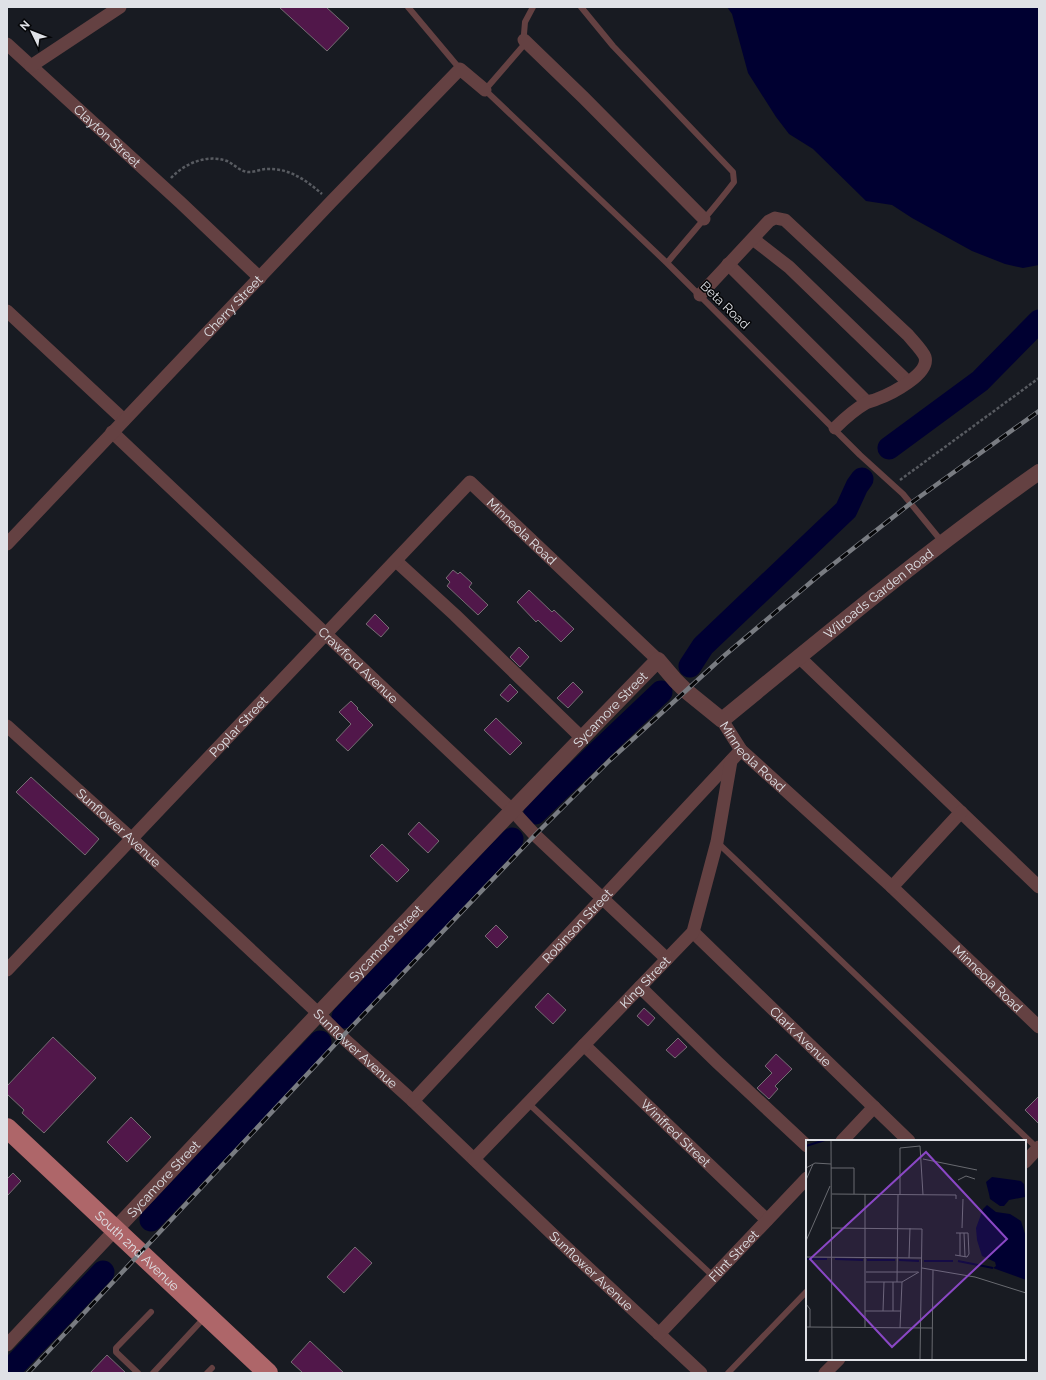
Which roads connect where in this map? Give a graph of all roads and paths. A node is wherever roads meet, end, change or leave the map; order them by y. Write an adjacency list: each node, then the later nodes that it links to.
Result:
1 (120, 7): 7 (street)
2 (408, 7): 8 (lane)
3 (533, 7): 5 (lane)
4 (581, 7): 12 (lane)
5 (524, 40): 9 (lane); 12 (street)
6 (7, 44): 7 (street, Clayton Street)
7 (32, 66): 10 (street, Clayton Street)
8 (460, 69): 9 (street); 11 (street, Cherry Street)
9 (485, 90): 14 (lane, Beta Road)
10 (163, 187): 11 (path); 16 (street, Clayton Street)
11 (331, 202): 16 (street, Cherry Street)
12 (704, 219): 14 (lane)
13 (752, 239): 15 (street); 20 (street); 20 (street)
14 (667, 263): 17 (lane, Beta Road)
15 (728, 264): 17 (street); 21 (street)
16 (260, 278): 22 (street, Cherry Street)
17 (700, 295): 23 (lane, Beta Road)
18 (7, 311): 22 (street)
19 (1039, 378): 27 (path)
20 (908, 382): 21 (street)
21 (867, 402): 23 (street)
22 (124, 420): 24 (street, Cherry Street)
23 (835, 428): 27 (lane, Beta Road)
24 (112, 432): 29 (street, Cherry Street); 31 (street, Crawford Avenue)
25 (1039, 472): 28 (street, Wilroads Garden Road)
26 (470, 482): 30 (street, Poplar Street); 33 (street, Minneola Road)
27 (893, 485): 28 (lane, Beta Road)
28 (943, 542): 32 (street, Wilroads Garden Road)
29 (7, 544)
30 (396, 561): 31 (street, Poplar Street); 36 (street)
31 (326, 634): 39 (street, Crawford Avenue); 41 (street, Poplar Street)
32 (799, 657): 34 (street, Wilroads Garden Road); 40 (street)
33 (658, 660): 34 (street, Minneola Road); 36 (street, Sycamore Street)
34 (722, 720): 37 (street, Minneola Road)
35 (7, 726): 41 (street, Sunflower Avenue)
36 (582, 738): 39 (street, Sycamore Street)
37 (741, 750): 38 (street, Robinson Street); 43 (street, Minneola Road)
38 (731, 761): 42 (street); 45 (street, Robinson Street)
39 (512, 810): 45 (street, Crawford Avenue); 50 (street, Sycamore Street)
40 (961, 812): 43 (street); 44 (street)
41 (132, 839): 48 (street, Poplar Street); 50 (street, Sunflower Avenue)
42 (717, 842): 46 (street); 60 (lane)
43 (892, 887): 51 (street, Minneola Road)
44 (1039, 887)
45 (602, 899): 47 (street, Crawford Avenue); 53 (street, Robinson Street)
46 (693, 932): 47 (street, King Street); 55 (street, Clark Avenue)
47 (666, 959): 49 (street, King Street)
48 (7, 970)
49 (640, 986): 52 (street, King Street); 59 (street)
50 (318, 1013): 53 (street, Sunflower Avenue); 65 (street, Sycamore Street)
51 (1039, 1027)
52 (584, 1045): 54 (street, King Street); 64 (street, Winifred Street)
53 (413, 1101): 61 (street, Sunflower Avenue)
54 (528, 1103): 61 (street, King Street); 66 (lane)
55 (874, 1107): 57 (street); 58 (street, Clark Avenue)
56 (7, 1128): 65 (main road, South 2nd Avenue)
57 (843, 1140)
58 (908, 1140)
59 (806, 1145)
60 (1038, 1148): 62 (street)
61 (474, 1159): 70 (street, Sunflower Avenue)
62 (1026, 1161)
63 (806, 1179): 64 (street, Flint Street)
64 (767, 1220): 66 (street, Flint Street)
65 (116, 1230): 69 (main road, South 2nd Avenue); 71 (street)
66 (714, 1277): 70 (street, Flint Street)
67 (806, 1292): 79 (lane)
68 (151, 1312): 75 (lane)
69 (206, 1316): 74 (main road, South 2nd Avenue); 76 (lane)
70 (659, 1334): 78 (street, Sunflower Avenue)
71 (7, 1345)
72 (838, 1360): 80 (street)
73 (212, 1368): 77 (lane)
74 (261, 1369)
75 (138, 1373)
76 (153, 1373)
77 (207, 1373)
78 (701, 1373)
79 (728, 1373)
80 (825, 1373)

